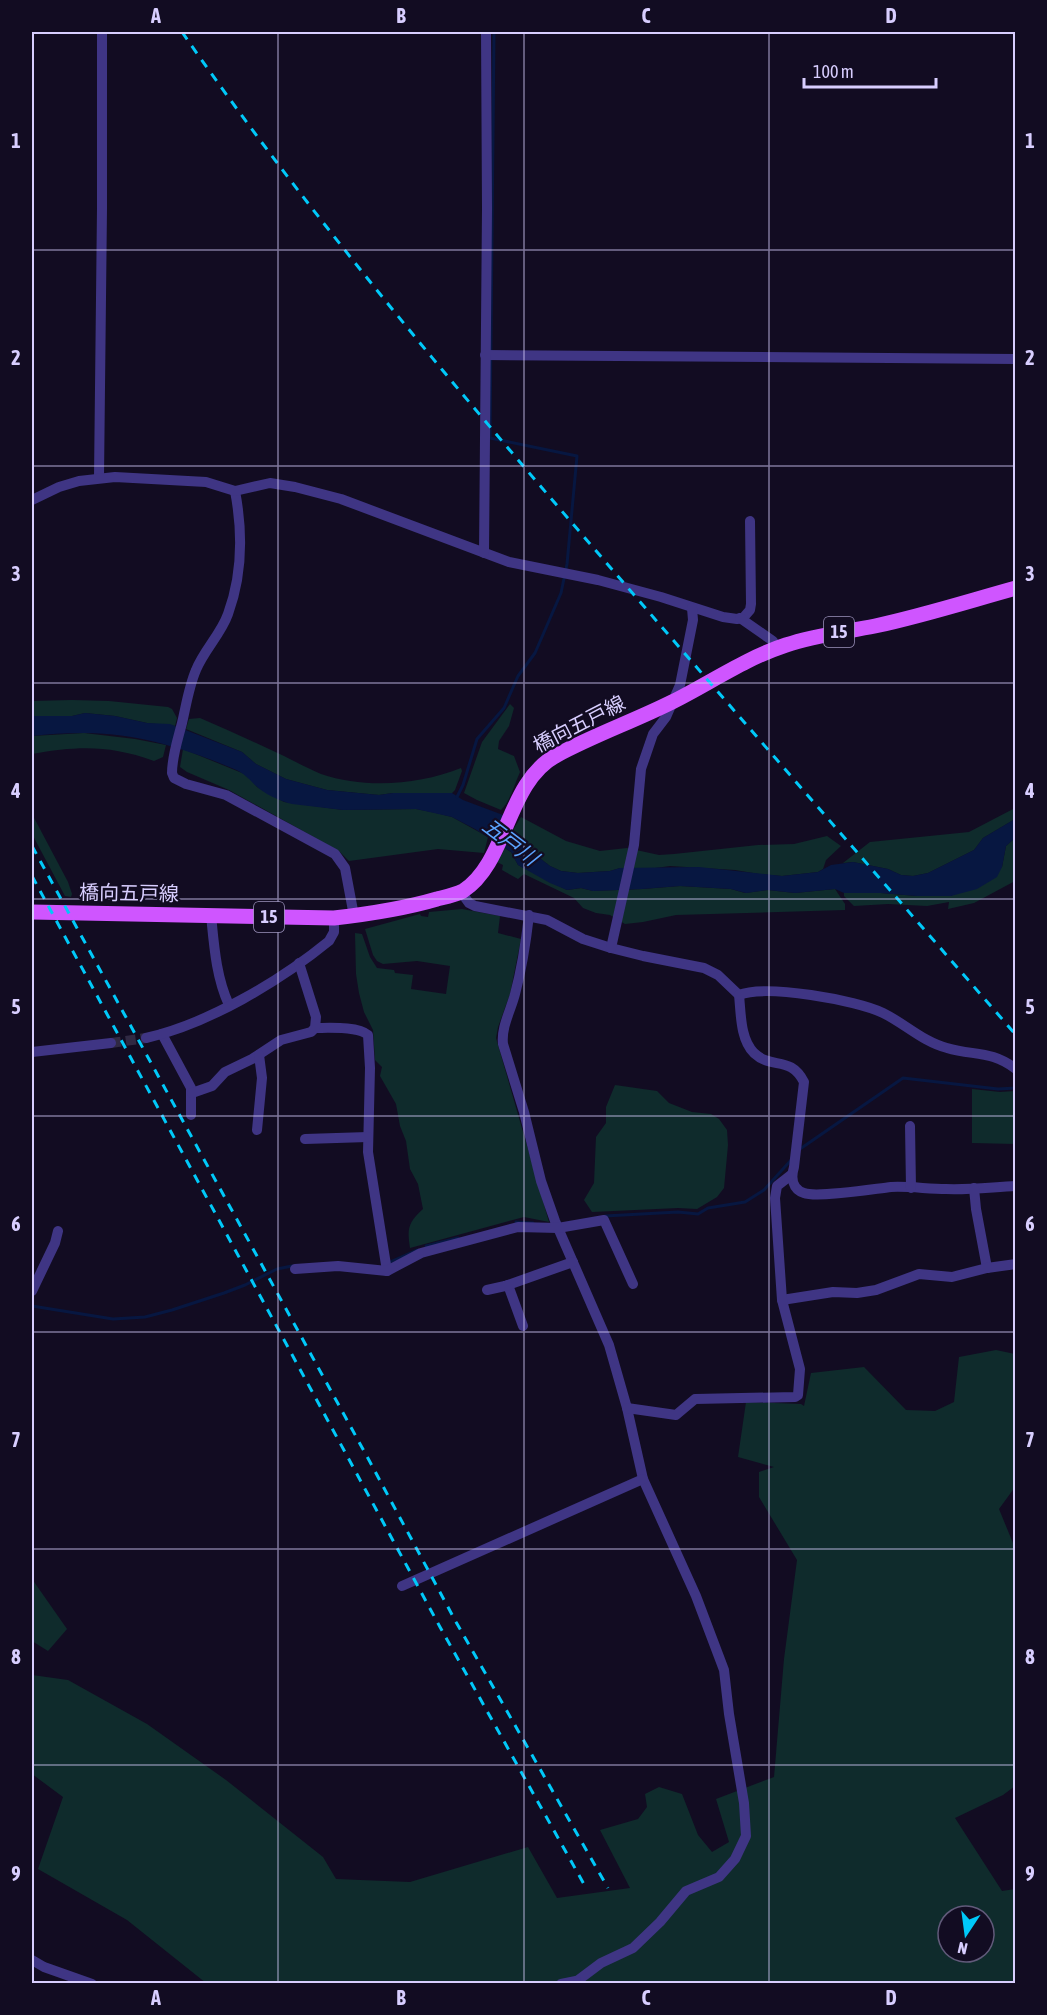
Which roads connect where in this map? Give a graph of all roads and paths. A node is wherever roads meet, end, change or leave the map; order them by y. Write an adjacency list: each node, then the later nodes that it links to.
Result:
1 (102, 32): 5 (street)
2 (486, 32): 3 (street)
3 (485, 356): 4 (street); 9 (street)
4 (1016, 359)
5 (99, 478): 6 (street); 7 (street)
6 (235, 491): 9 (street); 19 (street)
7 (32, 500)
8 (750, 521): 12 (street)
9 (484, 553): 11 (street)
10 (1016, 588): 13 (main road, 橋向五戸線 / 15)
11 (692, 608): 12 (street); 14 (street)
12 (740, 618): 13 (street)
13 (776, 648): 14 (main road, 橋向五戸線 / 15)
14 (672, 702): 15 (main road, 橋向五戸線 / 15); 21 (street)
15 (461, 892): 18 (street); 19 (main road, 橋向五戸線 / 15)
16 (32, 912): 17 (main road, 橋向五戸線 / 15)
17 (211, 915): 20 (main road, 橋向五戸線 / 15); 24 (street)
18 (530, 915): 21 (street); 42 (street)
19 (354, 916): 20 (main road, 橋向五戸線 / 15)
20 (334, 918): 22 (street)
21 (611, 948): 23 (street)
22 (299, 963): 24 (street); 25 (street)
23 (739, 995): 31 (street); 38 (street)
24 (229, 1005): 26 (street)
25 (315, 1028): 30 (street); 36 (street)
26 (162, 1034): 27 (street); 32 (street)
27 (146, 1038)
28 (111, 1042): 29 (street)
29 (32, 1052)
30 (259, 1055): 32 (street); 35 (street)
31 (1016, 1069)
32 (192, 1093): 33 (street)
33 (191, 1115)
34 (910, 1126): 40 (street)
35 (257, 1130)
36 (368, 1137): 37 (street); 48 (street)
37 (305, 1139)
38 (791, 1175): 40 (street); 53 (street)
39 (1016, 1186): 41 (street)
40 (911, 1188): 41 (street)
41 (974, 1188): 46 (street)
42 (558, 1228): 44 (street); 48 (street); 49 (street)
43 (58, 1231): 52 (street)
44 (573, 1262): 50 (street); 55 (street)
45 (1016, 1264): 46 (street)
46 (987, 1268): 53 (street)
47 (295, 1269): 48 (street)
48 (387, 1271)
49 (633, 1284)
50 (508, 1285): 51 (street); 54 (street)
51 (487, 1290)
52 (32, 1291)
53 (782, 1300): 55 (street)
54 (523, 1326)
55 (627, 1408): 56 (street)
56 (643, 1479): 57 (street); 59 (street)
57 (402, 1586)
58 (32, 1960): 60 (street)
59 (575, 1982): 61 (street)
60 (92, 1983)
61 (561, 1983)

